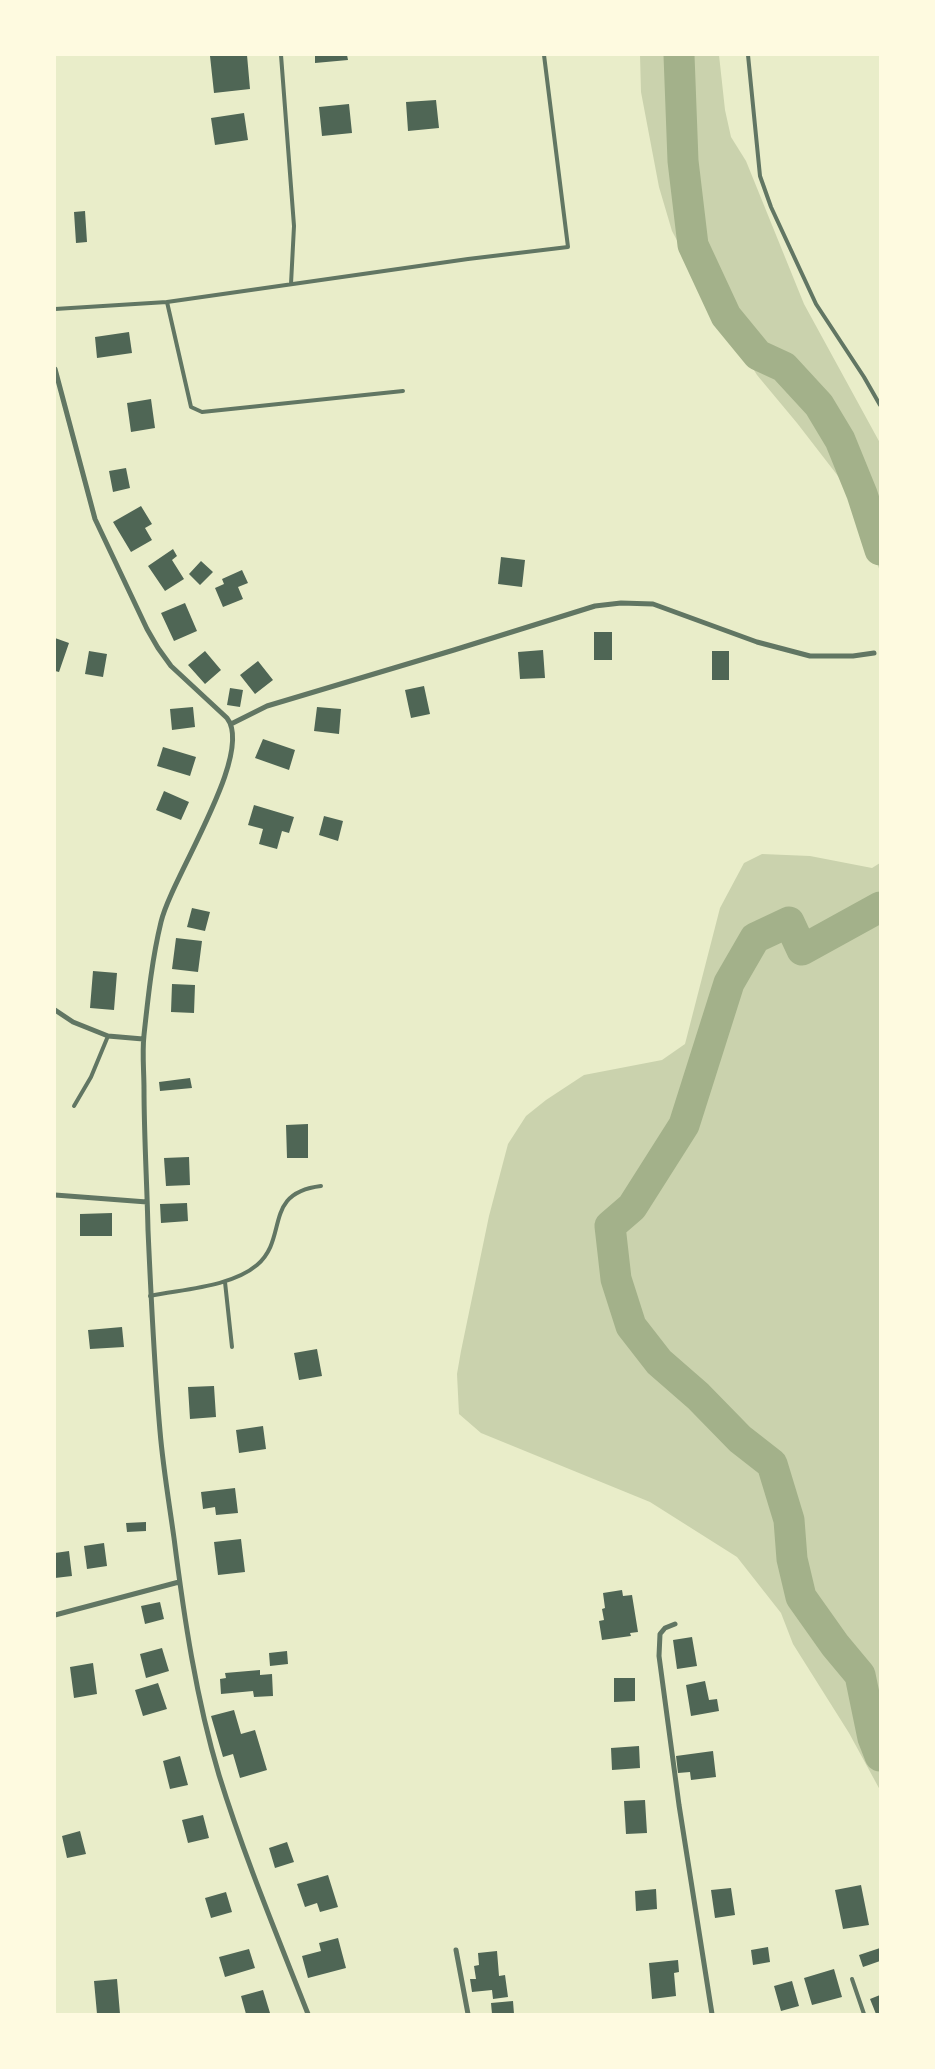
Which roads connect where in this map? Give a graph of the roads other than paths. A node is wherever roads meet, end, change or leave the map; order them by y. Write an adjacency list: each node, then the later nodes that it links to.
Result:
1 (281, 55): 4 (lane)
2 (544, 55): 4 (lane)
3 (748, 55): 9 (lane)
4 (291, 284): 5 (lane)
5 (167, 302): 6 (lane); 8 (lane)
6 (55, 309)
7 (55, 368): 11 (street)
8 (403, 391)
9 (880, 405)
10 (874, 653): 11 (street)
11 (232, 724): 14 (street)
12 (55, 1010): 13 (street)
13 (108, 1036): 14 (street); 15 (lane)
14 (143, 1039): 18 (street)
15 (74, 1106)
16 (321, 1186): 19 (lane)
17 (55, 1195): 18 (street)
18 (147, 1202): 20 (street)
19 (225, 1282): 20 (lane); 21 (lane)
20 (150, 1296): 22 (street)
21 (232, 1347)
22 (179, 1582): 23 (street); 27 (street)
23 (55, 1615)
24 (676, 1624): 29 (street)
25 (456, 1950): 28 (street)
26 (852, 1979): 30 (lane)
27 (308, 2014)
28 (468, 2014)
29 (712, 2014)
30 (864, 2014)

